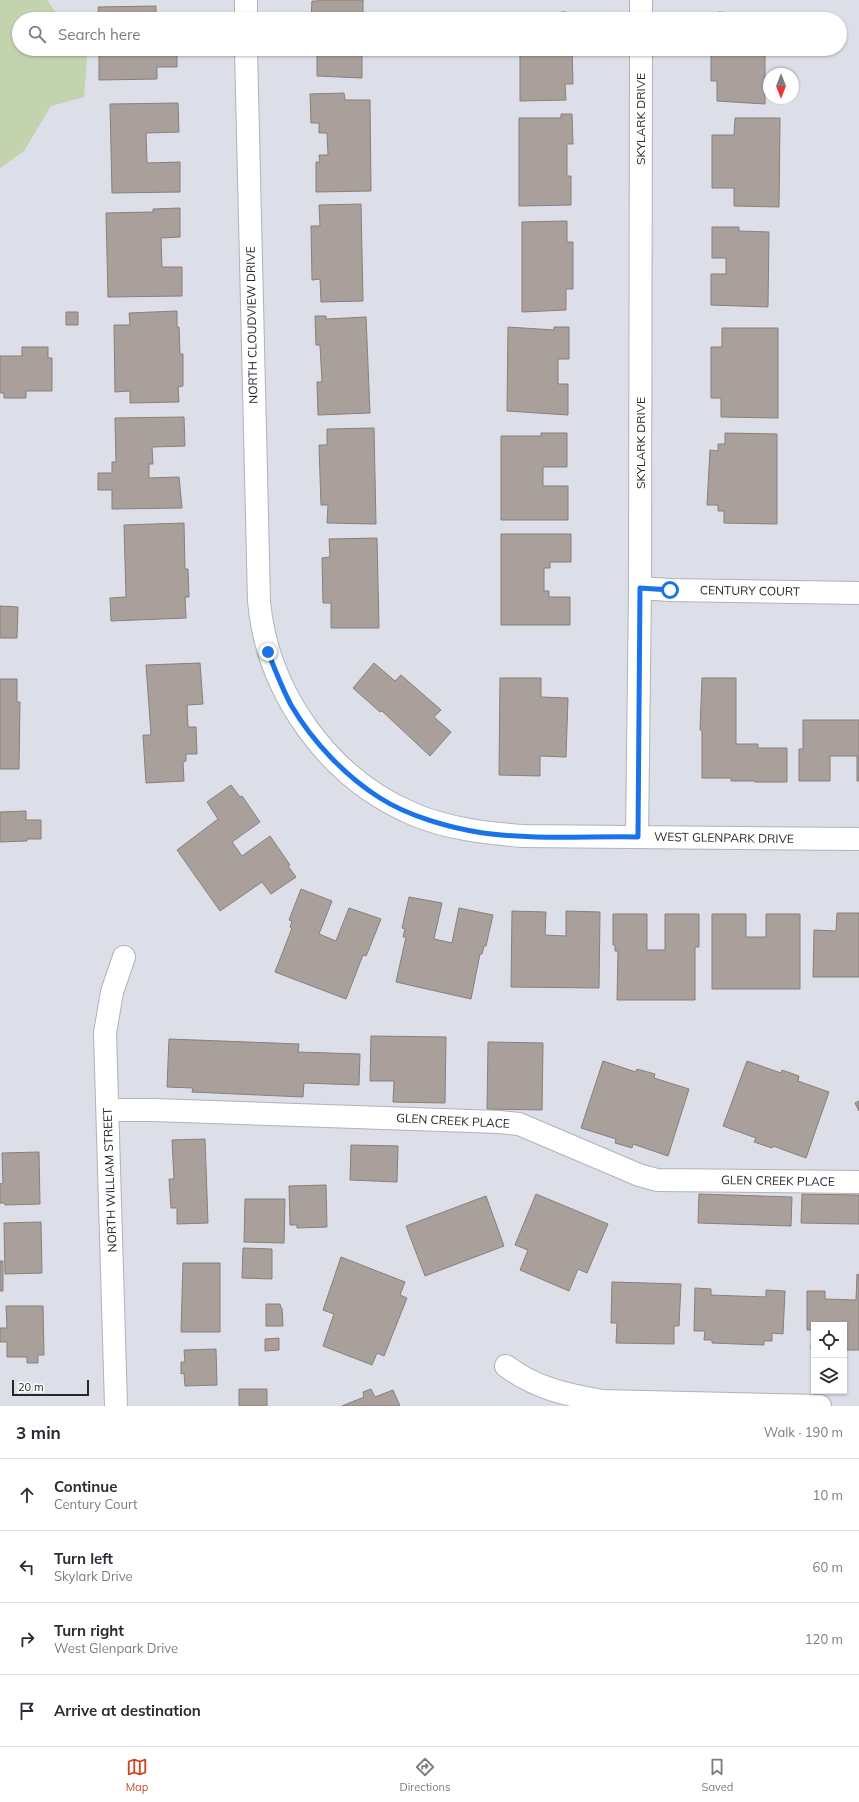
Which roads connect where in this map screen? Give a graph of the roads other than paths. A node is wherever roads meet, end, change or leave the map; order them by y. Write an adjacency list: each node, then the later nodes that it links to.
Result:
1 (246, 0): 3 (street)
2 (641, 0): 4 (street)
3 (246, 12)
4 (641, 12)
5 (246, 56): 9 (street, NORTH CLOUDVIEW DRIVE)
6 (641, 56): 7 (street, SKYLARK DRIVE)
7 (640, 588): 8 (street, CENTURY COURT); 10 (street, SKYLARK DRIVE)
8 (859, 593)
9 (259, 601): 10 (street, WEST GLENPARK DRIVE)
10 (638, 837): 11 (street, WEST GLENPARK DRIVE)
11 (859, 839)
12 (124, 957): 13 (street, NORTH WILLIAM STREET)
13 (108, 1110): 14 (street, GLEN CREEK PLACE); 16 (street, NORTH WILLIAM STREET)
14 (859, 1182)
15 (506, 1366): 17 (street)
16 (116, 1406)
17 (820, 1406)

